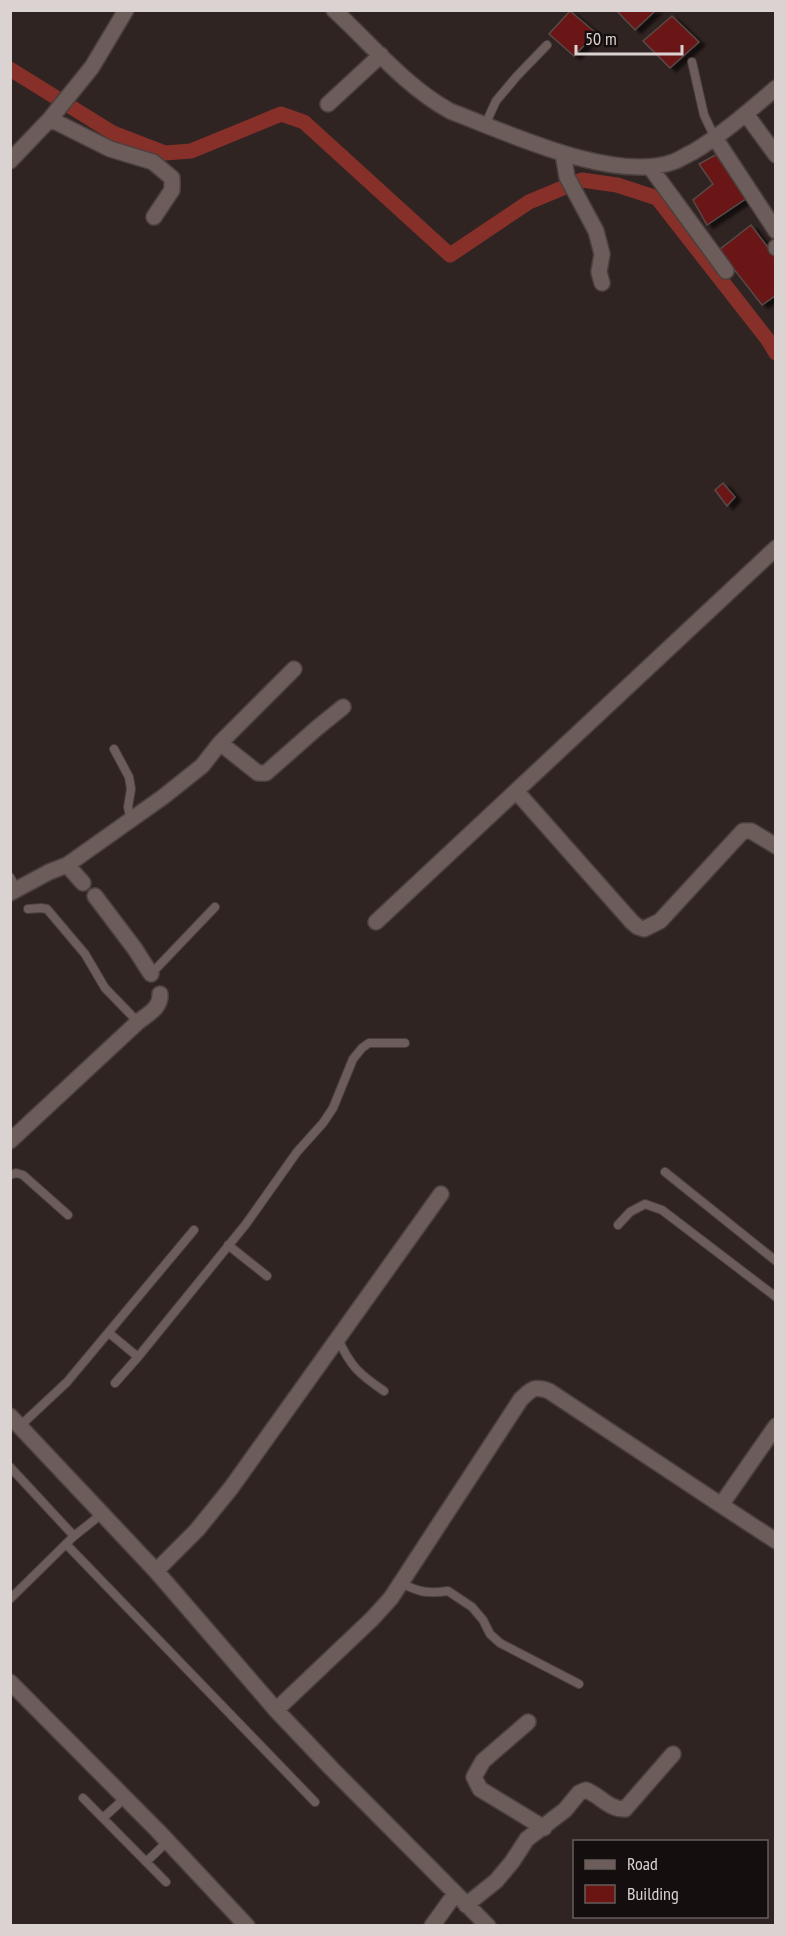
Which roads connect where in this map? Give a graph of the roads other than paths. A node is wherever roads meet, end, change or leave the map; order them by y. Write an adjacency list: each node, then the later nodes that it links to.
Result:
1 (126, 10): 9 (street)
2 (334, 10): 4 (street)
3 (547, 45): 10 (lane)
4 (381, 55): 7 (street); 10 (street)
5 (692, 62): 11 (lane)
6 (776, 88): 8 (street)
7 (328, 104)
8 (746, 114): 11 (street); 13 (street)
9 (52, 115): 14 (street); 16 (street)
10 (486, 125): 12 (street)
11 (715, 138): 15 (street); 17 (street)
12 (563, 154): 15 (street); 19 (street)
13 (776, 155)
14 (10, 161)
15 (651, 167): 18 (street)
16 (154, 217)
17 (776, 231)
18 (726, 271)
19 (602, 283)
20 (776, 548): 25 (street)
21 (294, 669): 23 (street)
22 (343, 707): 23 (street)
23 (220, 743): 26 (street)
24 (114, 748): 26 (lane)
25 (516, 791): 27 (street); 34 (street)
26 (131, 820): 28 (street)
27 (776, 846)
28 (66, 865): 29 (street); 30 (street)
29 (83, 884)
30 (13, 886)
31 (95, 896): 35 (street)
32 (215, 907): 35 (lane)
33 (27, 909): 37 (lane)
34 (376, 922)
35 (151, 974)
36 (160, 994): 37 (street)
37 (138, 1022): 39 (street)
38 (405, 1043): 46 (lane)
39 (10, 1141)
40 (665, 1173): 47 (lane)
41 (10, 1175): 43 (lane)
42 (441, 1194): 51 (street)
43 (68, 1215)
44 (618, 1225): 49 (lane)
45 (194, 1230): 50 (lane)
46 (228, 1245): 48 (lane); 52 (lane)
47 (776, 1261)
48 (267, 1276)
49 (776, 1297)
50 (109, 1333): 52 (lane); 55 (lane)
51 (338, 1340): 54 (lane); 63 (street)
52 (138, 1357): 53 (lane)
53 (115, 1383)
54 (384, 1391)
55 (16, 1421): 59 (street)
56 (776, 1426): 58 (street)
57 (10, 1467): 60 (lane)
58 (721, 1505): 61 (street); 64 (street)
59 (103, 1513): 60 (lane); 63 (street)
60 (74, 1536): 62 (lane)
61 (776, 1541)
62 (66, 1544): 65 (lane); 73 (lane)
63 (156, 1571): 68 (street)
64 (401, 1583): 67 (lane); 68 (street)
65 (10, 1599)
66 (10, 1682): 72 (street)
67 (579, 1684)
68 (276, 1710): 79 (street)
69 (528, 1722): 75 (street)
70 (673, 1754): 75 (street)
71 (83, 1798): 74 (lane)
72 (125, 1798): 74 (lane); 76 (street)
73 (315, 1802)
74 (103, 1818): 77 (lane)
75 (544, 1828): 79 (street)
76 (168, 1841): 77 (lane); 80 (street)
77 (146, 1862): 78 (lane)
78 (166, 1882)
79 (461, 1899): 81 (street); 82 (street)
80 (247, 1926)
81 (432, 1926)
82 (488, 1926)

